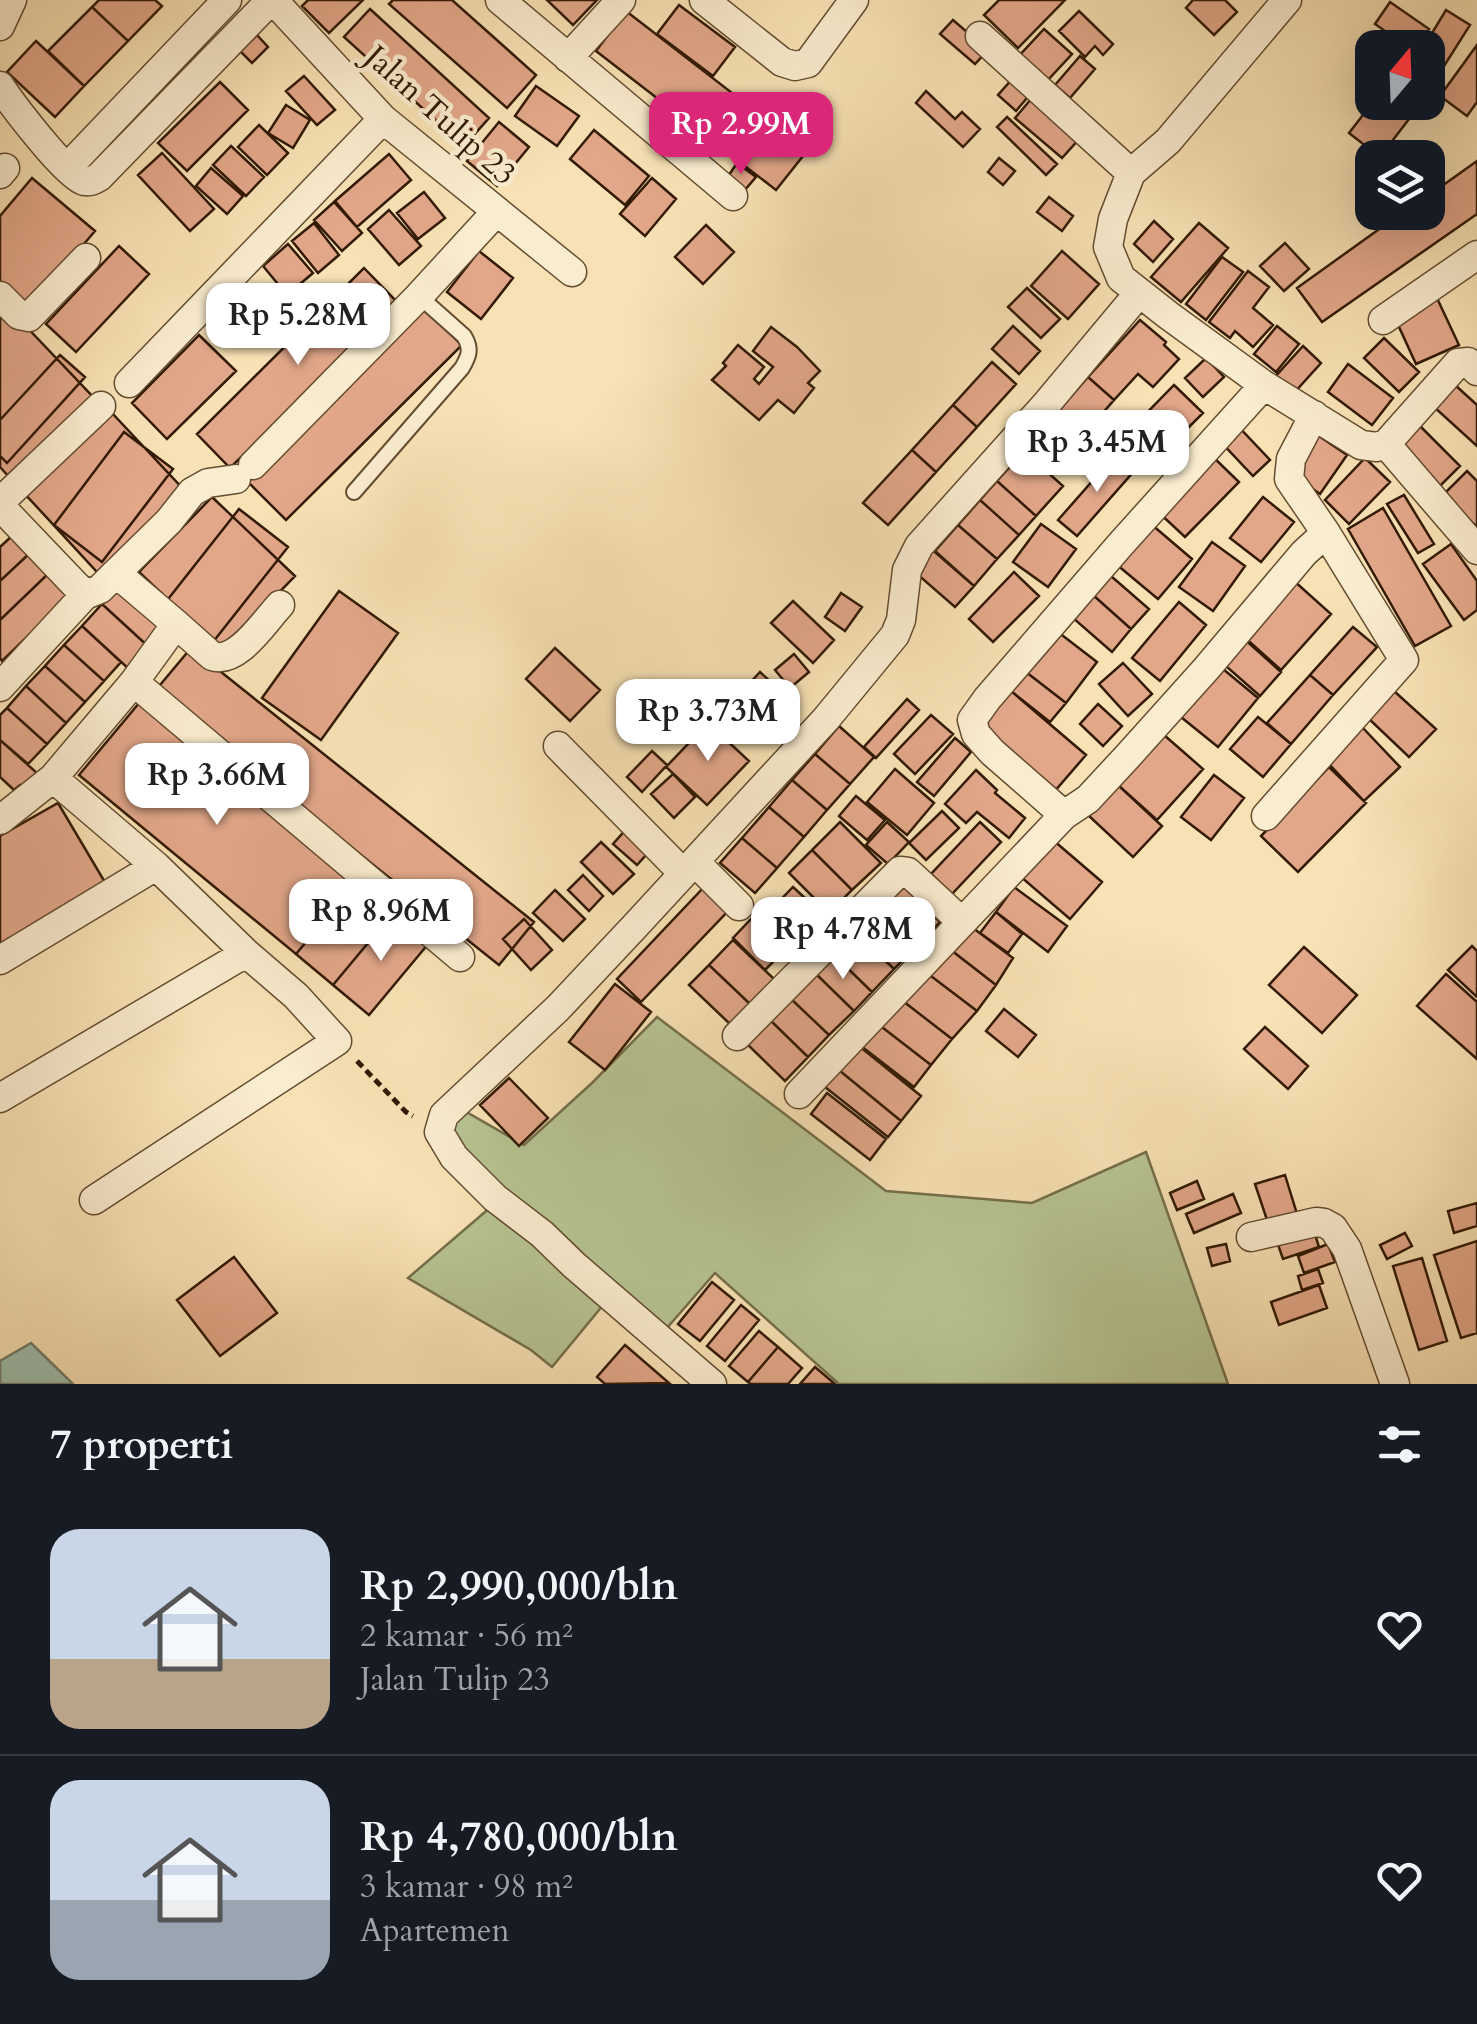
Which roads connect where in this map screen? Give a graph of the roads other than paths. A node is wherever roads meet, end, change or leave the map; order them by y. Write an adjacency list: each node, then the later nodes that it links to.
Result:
1 (12, 0): 9 (street)
2 (272, 0): 11 (street); 14 (street, Jalan Tulip 23)
3 (500, 0): 12 (street)
4 (621, 0): 12 (street)
5 (704, 0): 6 (street)
6 (854, 0)
7 (1287, 0): 16 (street)
8 (220, 7): 11 (street); 15 (street)
9 (0, 26)
10 (980, 36): 16 (street)
11 (233, 39): 15 (street)
12 (568, 58): 17 (street)
13 (0, 86): 15 (street)
14 (383, 118): 18 (street, Jalan Tulip 23); 27 (street)
15 (67, 168)
16 (1132, 173): 22 (street)
17 (732, 196)
18 (496, 212): 21 (street, Jalan Tulip 23); 24 (street)
19 (1477, 256): 25 (street)
20 (86, 258): 23 (street)
21 (572, 272)
22 (1140, 293): 28 (street); 48 (street)
23 (0, 296)
24 (419, 296): 32 (lane); 36 (street)
25 (1383, 320)
26 (1473, 367): 31 (street)
27 (129, 383)
28 (1264, 385): 30 (street); 44 (street)
29 (101, 406): 33 (street)
30 (1314, 415): 31 (street); 34 (street)
31 (1386, 444): 35 (street)
32 (354, 492)
33 (0, 503): 37 (street)
34 (1326, 533): 44 (street); 45 (street)
35 (1477, 550)
36 (116, 573): 37 (street); 39 (street)
37 (85, 595): 41 (street)
38 (280, 605): 39 (street)
39 (176, 624): 40 (street)
40 (134, 682): 43 (street); 52 (street)
41 (1, 683)
42 (558, 746): 48 (street)
43 (53, 778): 46 (street); 47 (street)
44 (1064, 816): 50 (street)
45 (1266, 816)
46 (0, 820)
47 (156, 866): 51 (street); 53 (street)
48 (689, 868): 49 (street); 59 (street)
49 (739, 906)
50 (962, 922): 54 (street); 55 (street)
51 (246, 953): 56 (street); 57 (street)
52 (460, 957)
53 (0, 960)
54 (737, 1036)
55 (799, 1094)
56 (0, 1098)
57 (94, 1200)
58 (1251, 1236): 60 (street)
59 (712, 1384)
60 (1396, 1384)

